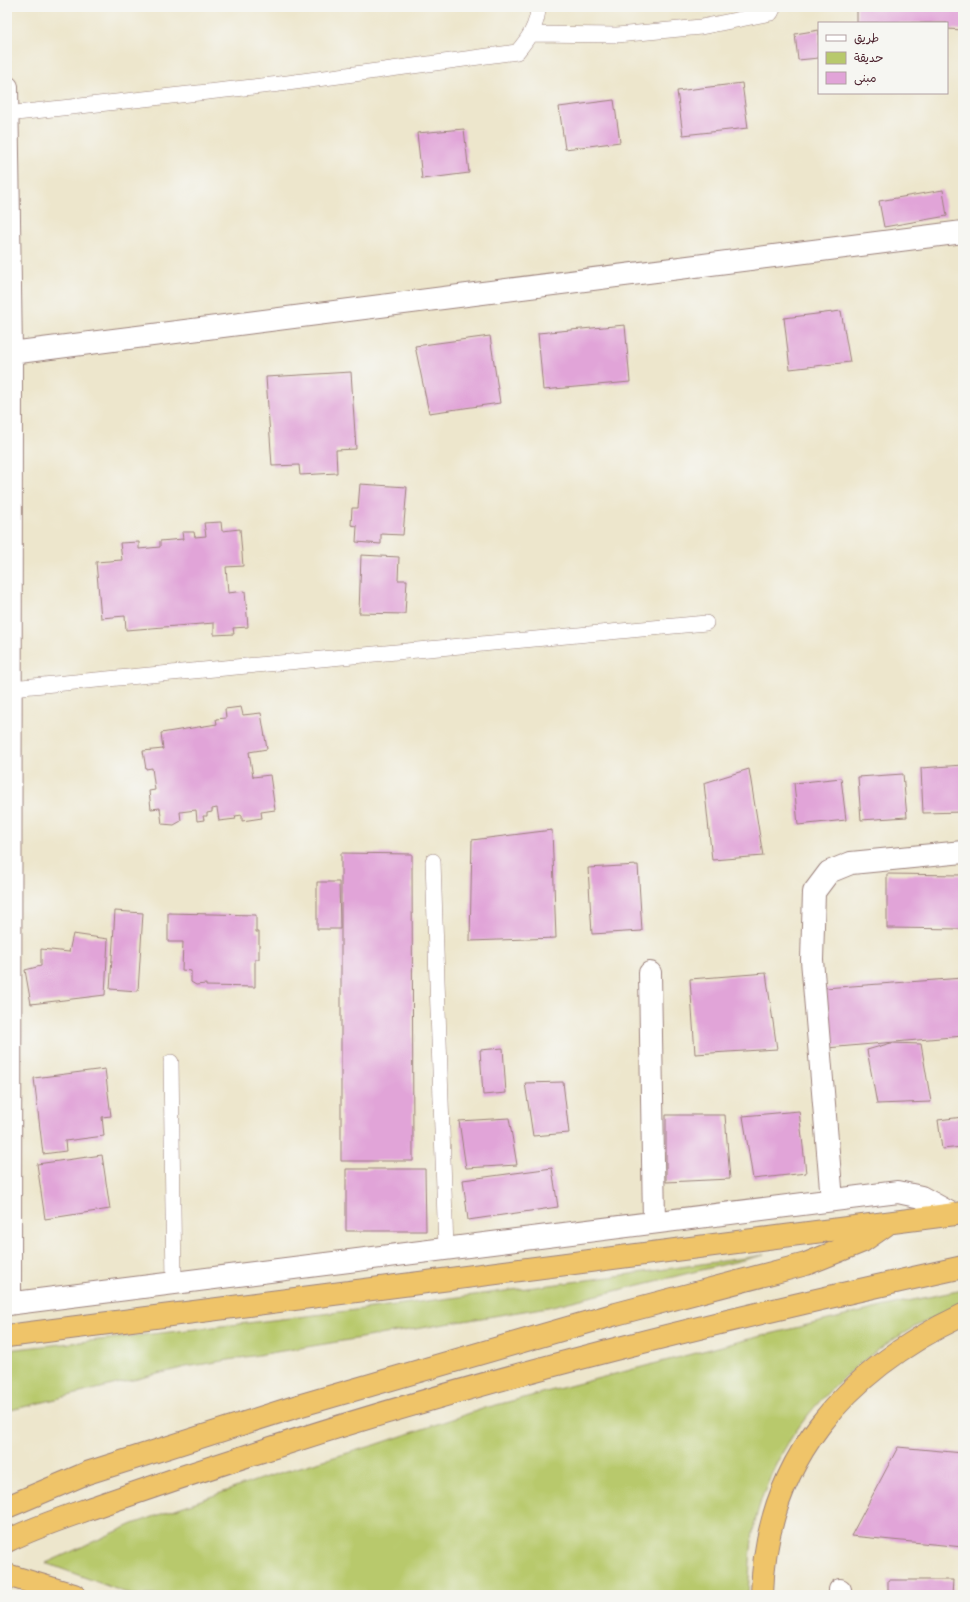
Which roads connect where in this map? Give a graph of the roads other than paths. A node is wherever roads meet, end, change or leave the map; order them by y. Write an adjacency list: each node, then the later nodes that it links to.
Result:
1 (538, 7): 3 (lane)
2 (774, 7): 3 (lane)
3 (531, 34): 5 (lane)
4 (7, 87): 5 (street)
5 (7, 114): 6 (street)
6 (8, 219): 8 (street)
7 (963, 232): 8 (street)
8 (11, 353): 10 (street)
9 (706, 623): 10 (lane)
10 (11, 688): 12 (street)
11 (963, 852): 16 (street)
12 (9, 856): 23 (street)
13 (433, 861): 20 (lane)
14 (650, 972): 18 (street)
15 (171, 1062): 22 (lane)
16 (832, 1200): 17 (street); 18 (street)
17 (958, 1214): 19 (highway)
18 (654, 1222): 20 (street)
19 (891, 1222): 25 (highway); 26 (highway)
20 (446, 1249): 22 (street)
21 (963, 1268): 27 (highway)
22 (174, 1283): 23 (street)
23 (8, 1304)
24 (963, 1315): 30 (highway)
25 (7, 1336)
26 (7, 1507)
27 (7, 1541)
28 (7, 1575): 29 (highway)
29 (74, 1595)
30 (762, 1595)

